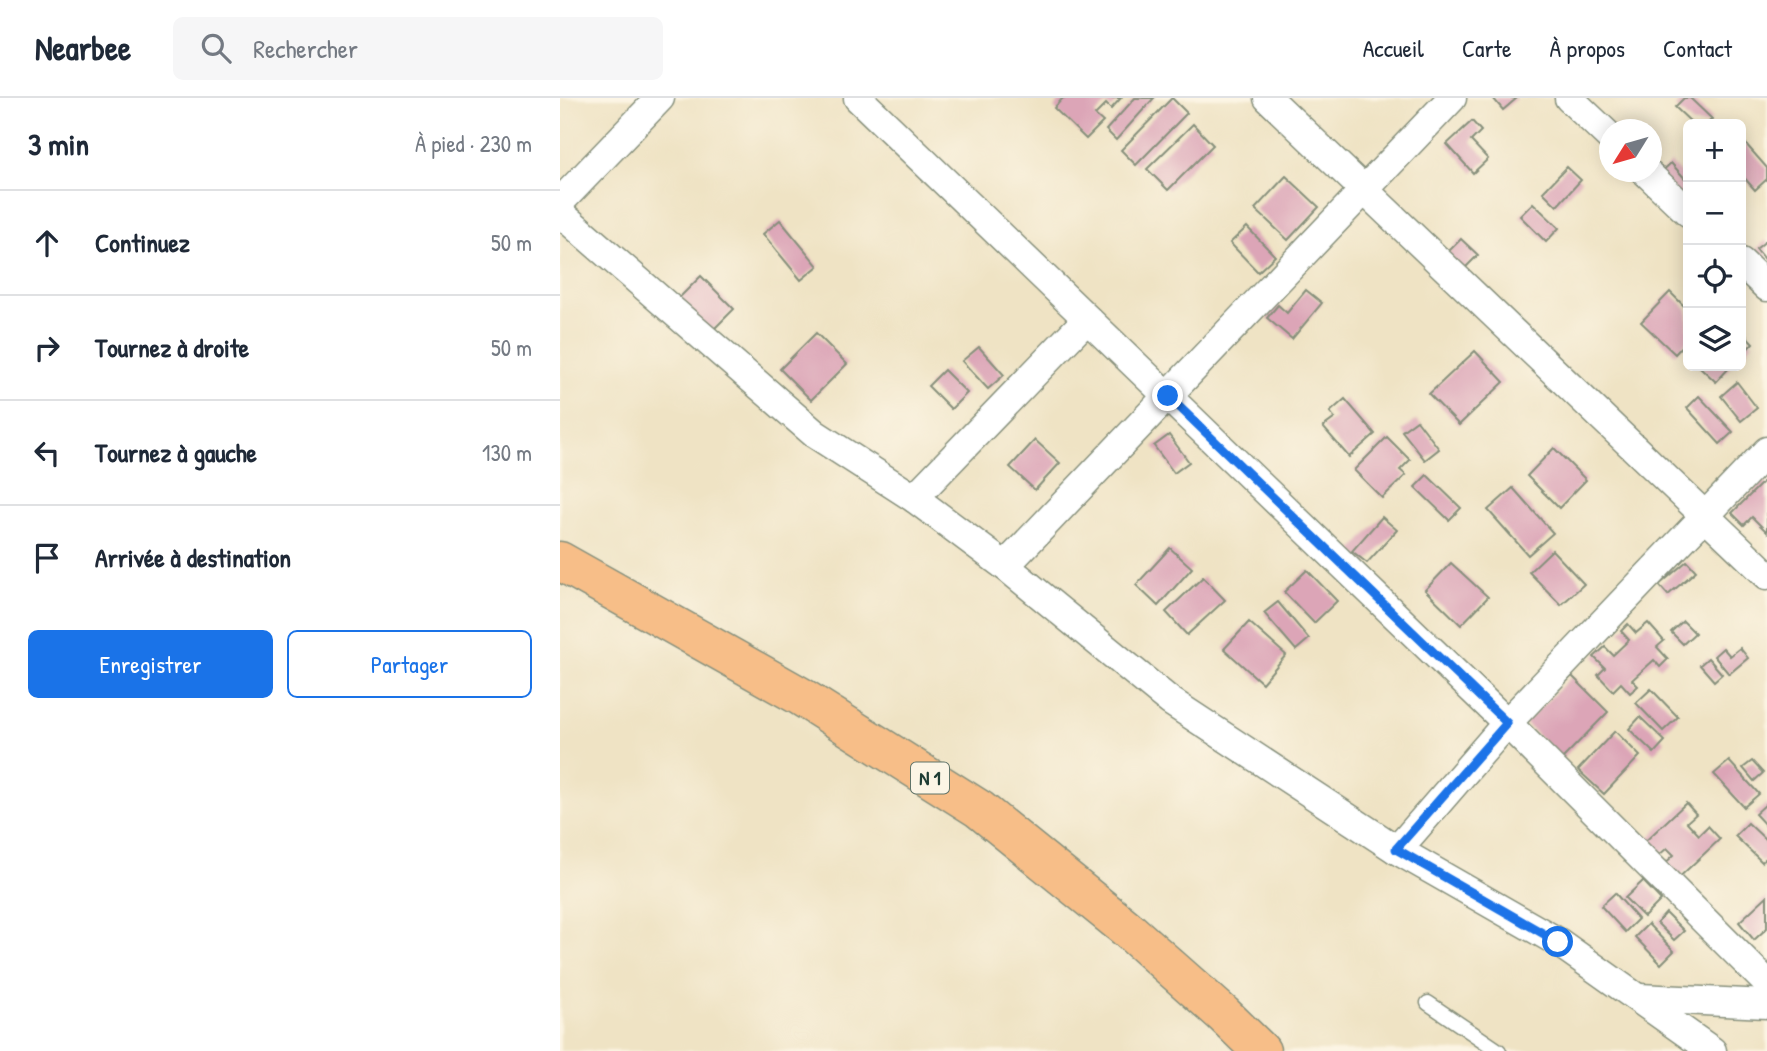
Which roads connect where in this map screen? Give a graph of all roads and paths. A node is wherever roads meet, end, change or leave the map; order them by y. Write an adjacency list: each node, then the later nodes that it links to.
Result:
1 (660, 98): 9 (street)
2 (858, 98): 14 (street)
3 (1268, 98): 8 (street)
4 (1452, 98): 8 (street)
5 (1569, 98): 6 (street)
6 (1599, 127)
7 (1656, 182): 10 (street)
8 (1365, 190): 15 (street); 18 (street)
9 (560, 202)
10 (1683, 207)
11 (560, 214): 17 (street)
12 (1746, 267): 13 (street)
13 (1767, 287)
14 (1087, 319): 15 (street); 17 (street)
15 (1168, 396): 20 (street); 22 (street)
16 (1767, 451): 18 (street)
17 (914, 498): 20 (street)
18 (1705, 516): 21 (street); 22 (street)
19 (560, 561): 28 (highway, N 1)
20 (1005, 566): 23 (street)
21 (1767, 575)
22 (1507, 723): 23 (street); 24 (street)
23 (1396, 849): 25 (street)
24 (1767, 983)
25 (1639, 998): 27 (street); 30 (street)
26 (1428, 1003): 29 (lane)
27 (1767, 1004)
28 (1261, 1051)
29 (1499, 1051)
30 (1712, 1051)

